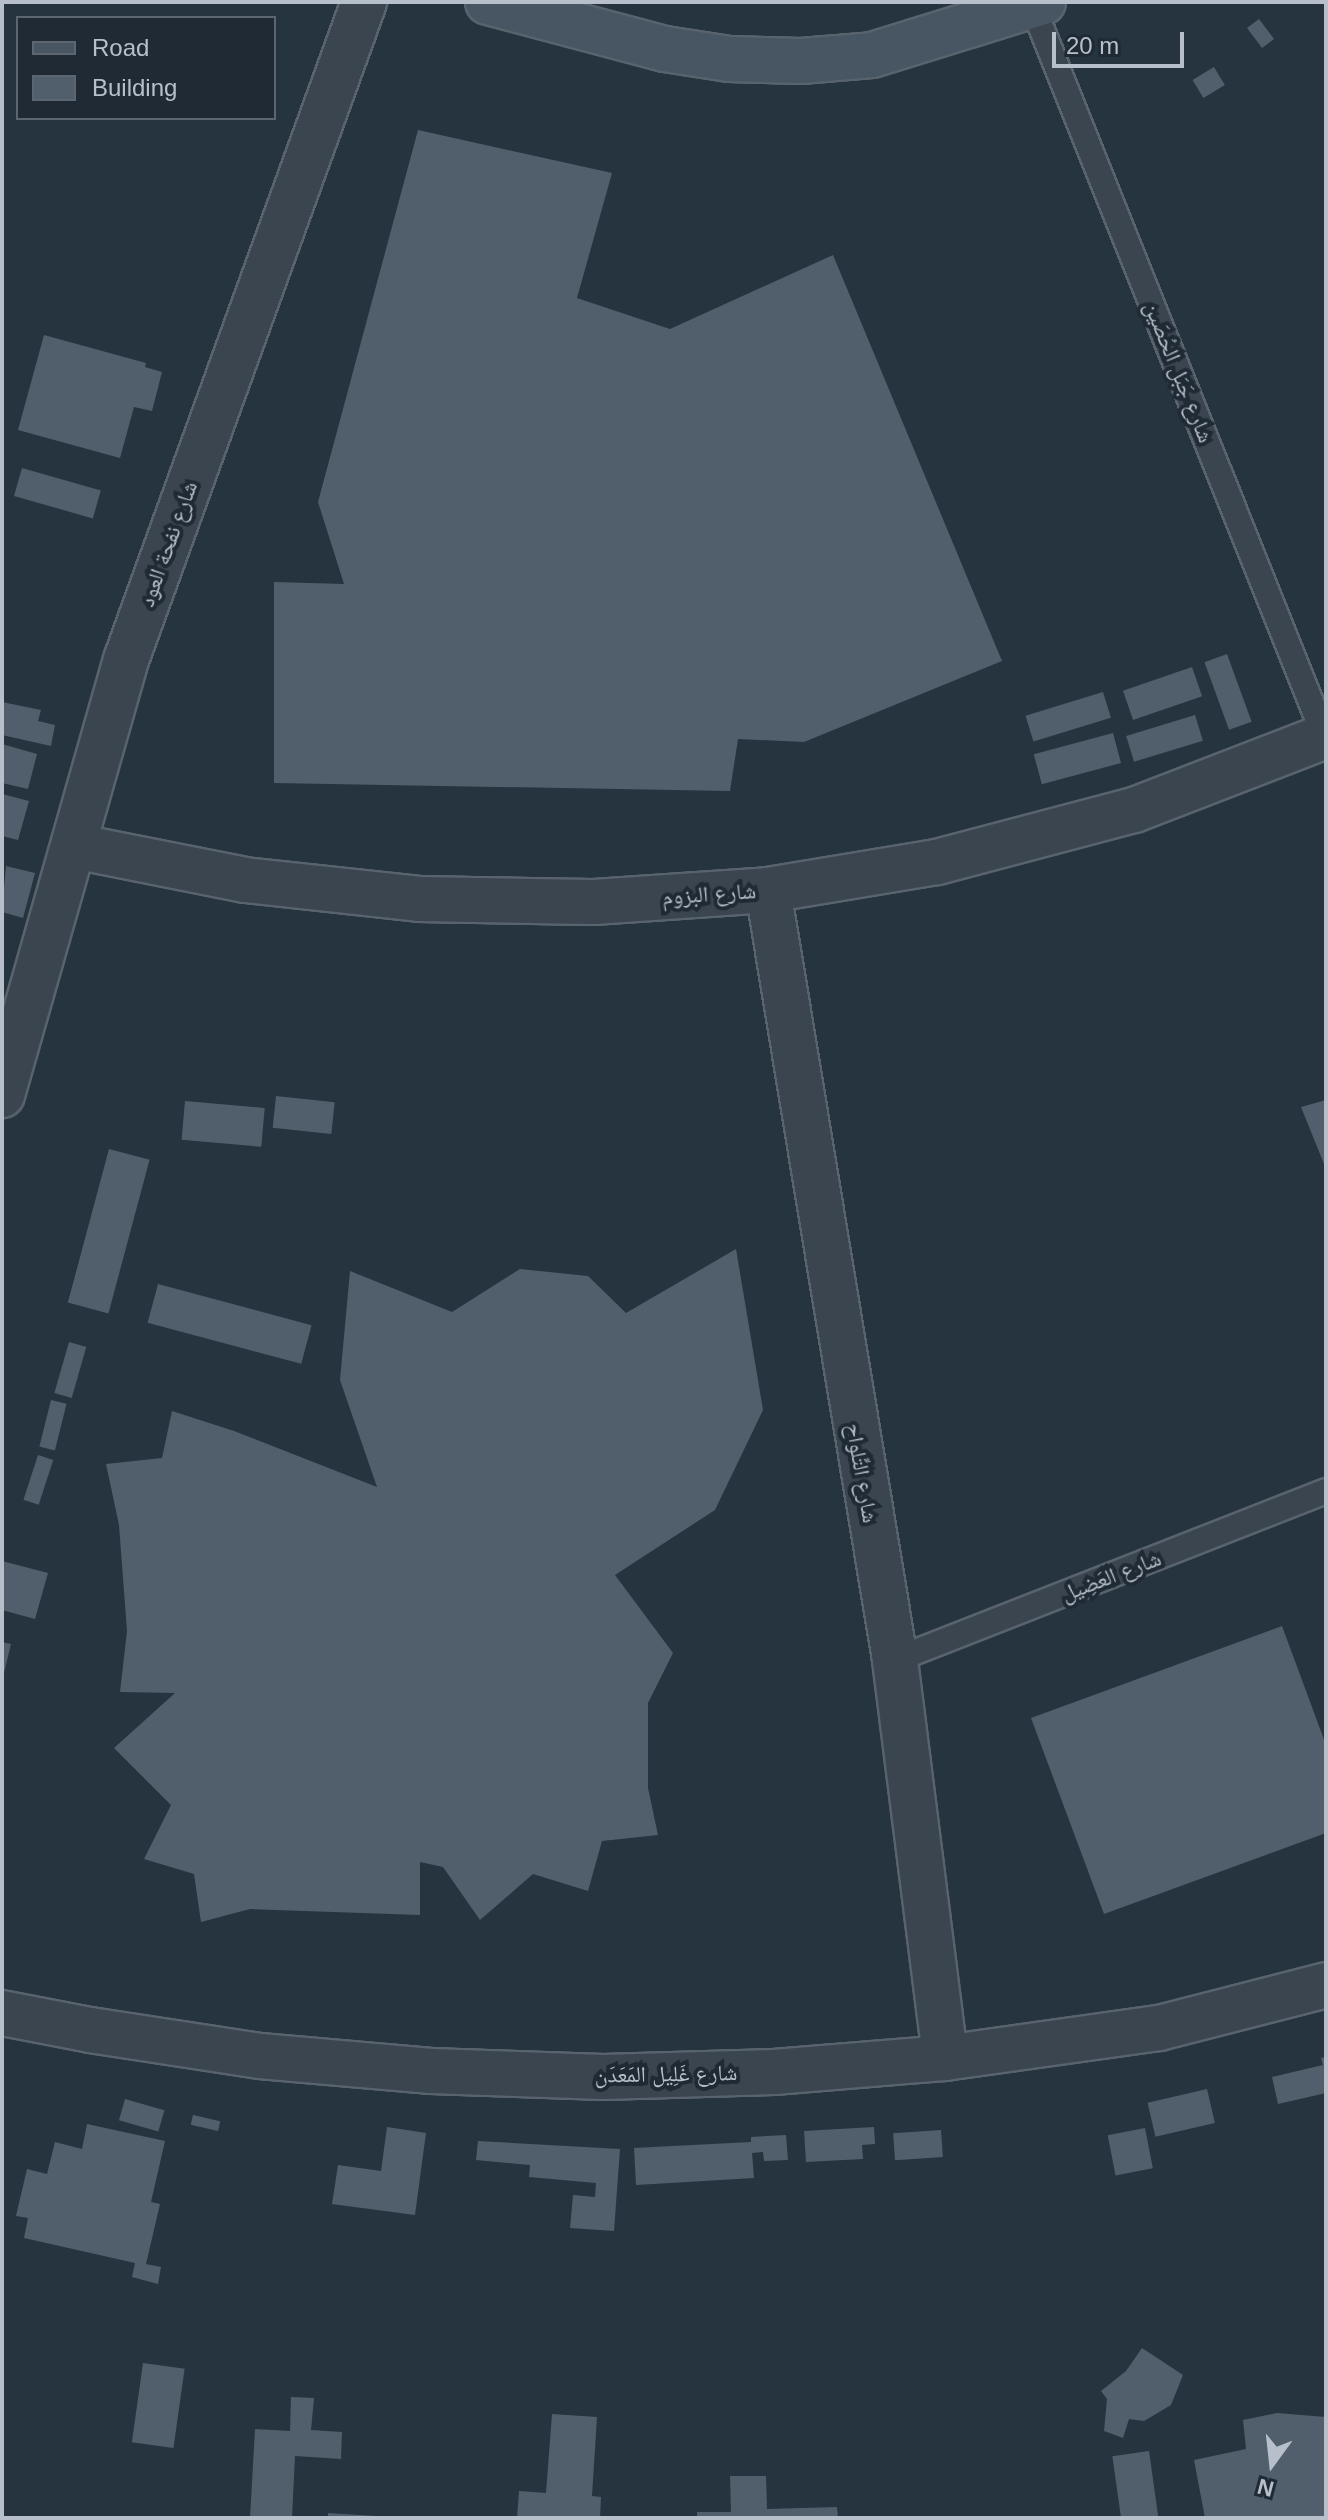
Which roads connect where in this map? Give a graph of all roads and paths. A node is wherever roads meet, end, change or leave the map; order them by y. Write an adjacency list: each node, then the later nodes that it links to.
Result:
1 (364, 2): 5 (street, شارع نفحة العود)
2 (488, 2): 3 (street)
3 (1038, 4): 4 (lane, شارع جَبَل الحُصَين)
4 (1326, 737): 6 (street, شارع البزوم)
5 (74, 846): 6 (street, شارع البزوم); 7 (street, شارع نفحة العود)
6 (768, 890): 9 (street, شارع التِّلواح)
7 (2, 1095)
8 (1326, 1491): 9 (lane, شارع العَضِيل)
9 (895, 1660): 12 (street, شارع التِّلواح)
10 (1326, 1985): 12 (street, شارع غَلِيل المَعَدَن)
11 (2, 2013): 12 (street, شارع غَلِيل المَعَدَن)
12 (945, 2058)

